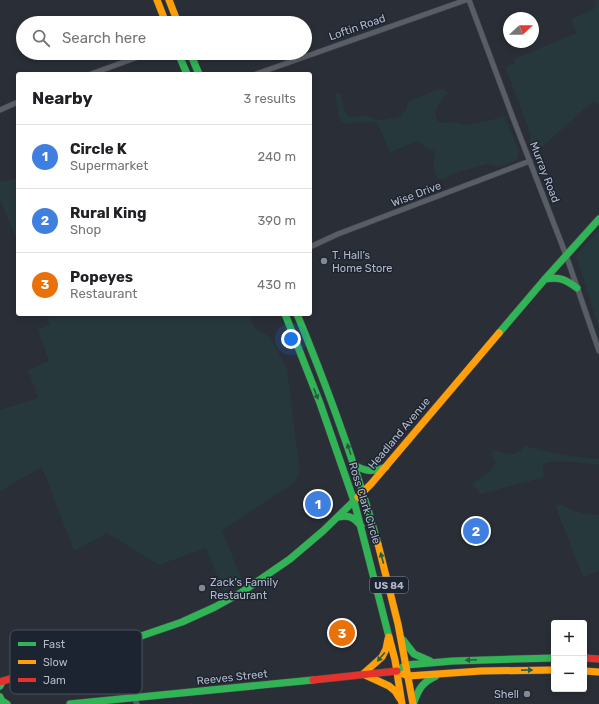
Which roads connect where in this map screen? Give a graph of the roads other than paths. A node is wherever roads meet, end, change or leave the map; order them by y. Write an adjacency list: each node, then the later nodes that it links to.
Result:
1 (156, 0): 5 (main road)
2 (169, 0): 6 (main road)
3 (466, 0): 7 (street, Loftin Road)
4 (469, 0): 18 (street, Murray Road)
5 (163, 16)
6 (175, 16)
7 (312, 54)
8 (130, 60): 12 (street)
9 (181, 60): 13 (main road)
10 (193, 60): 14 (main road)
11 (296, 60): 15 (street, Loftin Road)
12 (97, 72)
13 (186, 72)
14 (198, 72)
15 (262, 72)
16 (16, 103): 17 (street)
17 (0, 110)
18 (530, 161): 20 (street, Wise Drive); 21 (street, Murray Road)
19 (599, 219): 21 (main road, Headland Avenue)
20 (312, 246)
21 (566, 255): 22 (main road, Headland Avenue); 23 (street, Murray Road)
22 (545, 279): 23 (main road); 28 (main road, Headland Avenue)
23 (578, 288): 26 (street, Murray Road)
24 (286, 316): 30 (main road, Ross Clark Circle / US 84, one-way to 30)
25 (298, 316): 27 (main road, Ross Clark Circle / US 84, one-way to 25)
26 (599, 352)
27 (354, 465): 28 (main road); 29 (main road, Ross Clark Circle / US 84)
28 (386, 467): 29 (main road, Headland Avenue)
29 (363, 492): 30 (main road, Headland Avenue); 35 (main road, Ross Clark Circle / US 84, one-way to 29)
30 (354, 501): 31 (main road, Headland Avenue); 32 (main road, Ross Clark Circle / US 84)
31 (338, 517): 32 (main road); 34 (main road, Headland Avenue)
32 (361, 526): 33 (main road, Ross Clark Circle / US 84)
33 (389, 635): 42 (main road, Ross Clark Circle / US 84); 46 (main road, one-way to 46)
34 (142, 636)
35 (401, 637): 39 (main road); 40 (main road, Ross Clark Circle / US 84)
36 (551, 658): 39 (main road, Reeves Street, one-way to 39)
37 (587, 658): 38 (main road)
38 (599, 659)
39 (433, 662): 40 (main road, Reeves Street)
40 (406, 665): 42 (main road, Reeves Street); 47 (main road, Ross Clark Circle / US 84)
41 (551, 670): 45 (main road, Reeves Street, one-way to 41)
42 (397, 671): 46 (main road, Reeves Street); 47 (main road, Reeves Street); 50 (main road, Ross Clark Circle / US 84)
43 (587, 671): 44 (main road)
44 (599, 672)
45 (443, 673): 47 (main road, Reeves Street); 53 (main road)
46 (363, 674): 49 (main road, Reeves Street); 50 (main road)
47 (408, 676): 53 (main road, Ross Clark Circle / US 84)
48 (0, 697): 51 (main road)
49 (136, 701): 52 (main road, Reeves Street)
50 (402, 703)
51 (7, 704)
52 (70, 704)
53 (413, 704)

